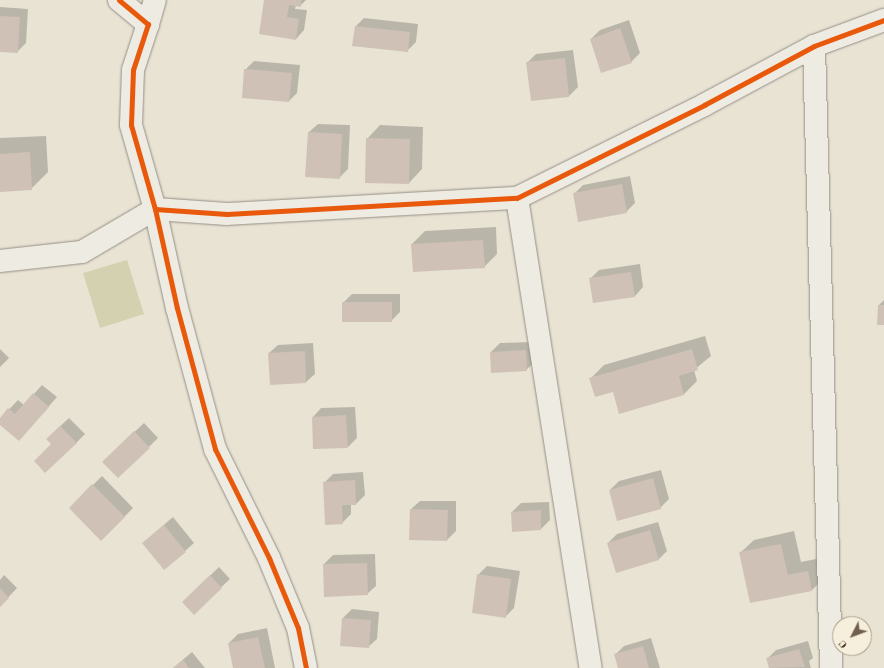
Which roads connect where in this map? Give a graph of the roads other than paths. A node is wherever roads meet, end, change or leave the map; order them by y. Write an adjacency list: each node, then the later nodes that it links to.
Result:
1 (119, 0): 4 (street)
2 (155, 0): 4 (street)
3 (884, 20): 5 (street)
4 (148, 24): 7 (street)
5 (814, 46): 6 (street); 11 (street)
6 (517, 198): 7 (street); 10 (street)
7 (156, 209): 8 (street); 9 (street)
8 (0, 261)
9 (306, 668)
10 (591, 668)
11 (831, 668)

